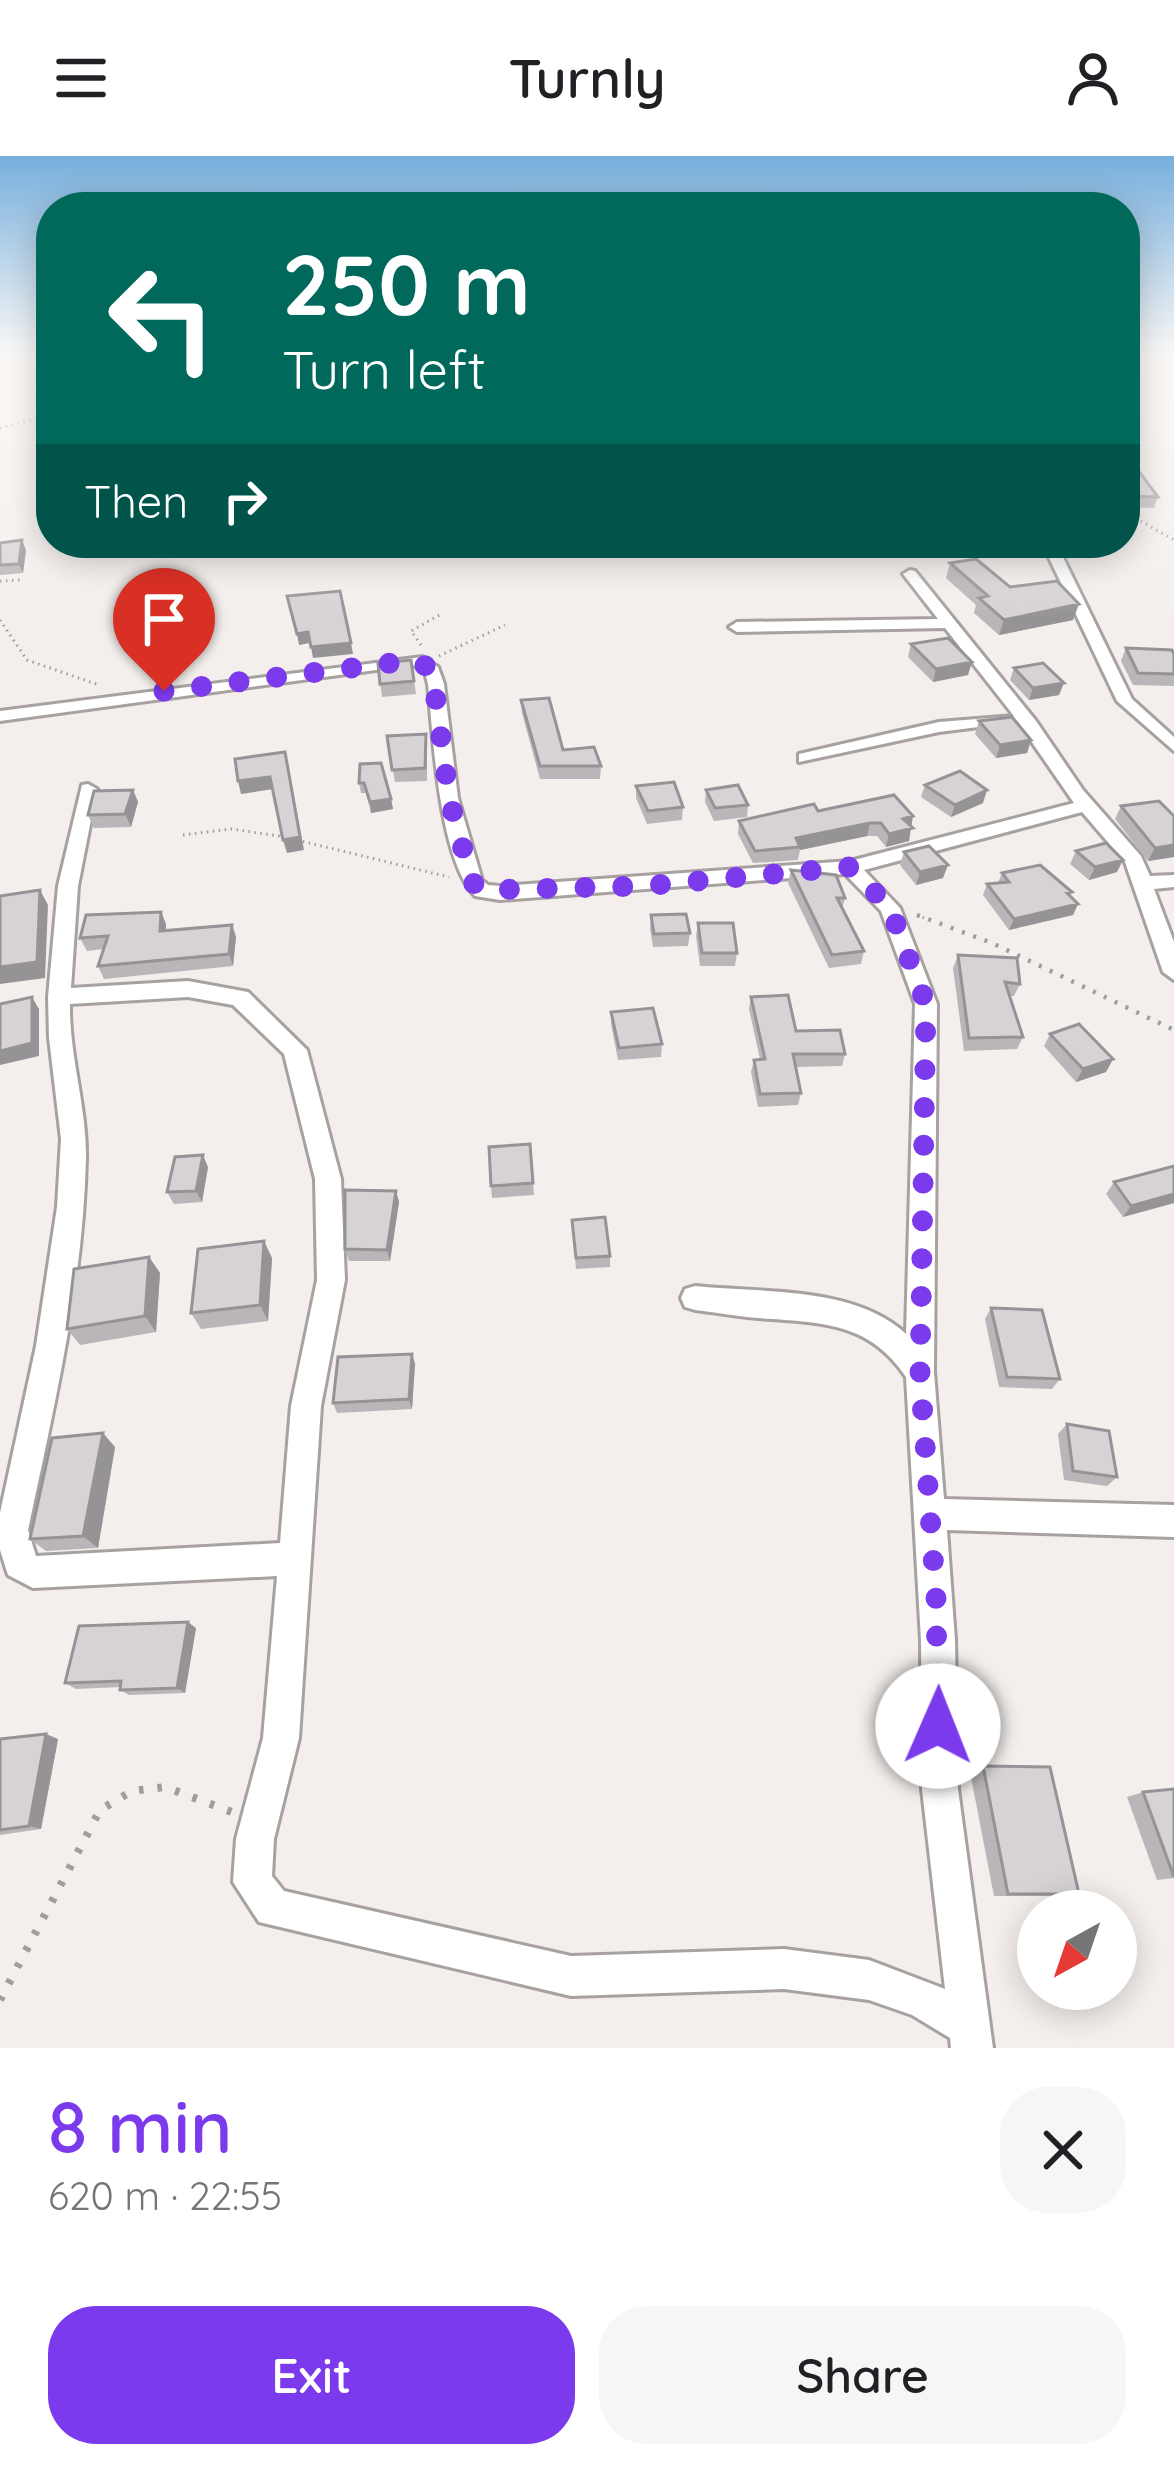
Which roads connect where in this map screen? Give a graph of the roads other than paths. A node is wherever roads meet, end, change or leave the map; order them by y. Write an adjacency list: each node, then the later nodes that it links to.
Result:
1 (1056, 558): 7 (street)
2 (910, 574): 3 (street)
3 (949, 623): 4 (street); 6 (street)
4 (736, 627)
5 (0, 716): 11 (street)
6 (1025, 719): 8 (street); 10 (street)
7 (1174, 746)
8 (805, 758)
9 (88, 789): 15 (street)
10 (1087, 805): 11 (street); 13 (street)
11 (850, 867): 17 (street)
12 (1174, 881): 13 (street)
13 (1144, 883): 14 (street)
14 (1174, 972)
15 (59, 997): 20 (street); 20 (street)
16 (695, 1298): 17 (street)
17 (920, 1374): 18 (street)
18 (932, 1514): 19 (street); 21 (street)
19 (1174, 1522)
20 (291, 1559): 21 (street)
21 (971, 2037)

